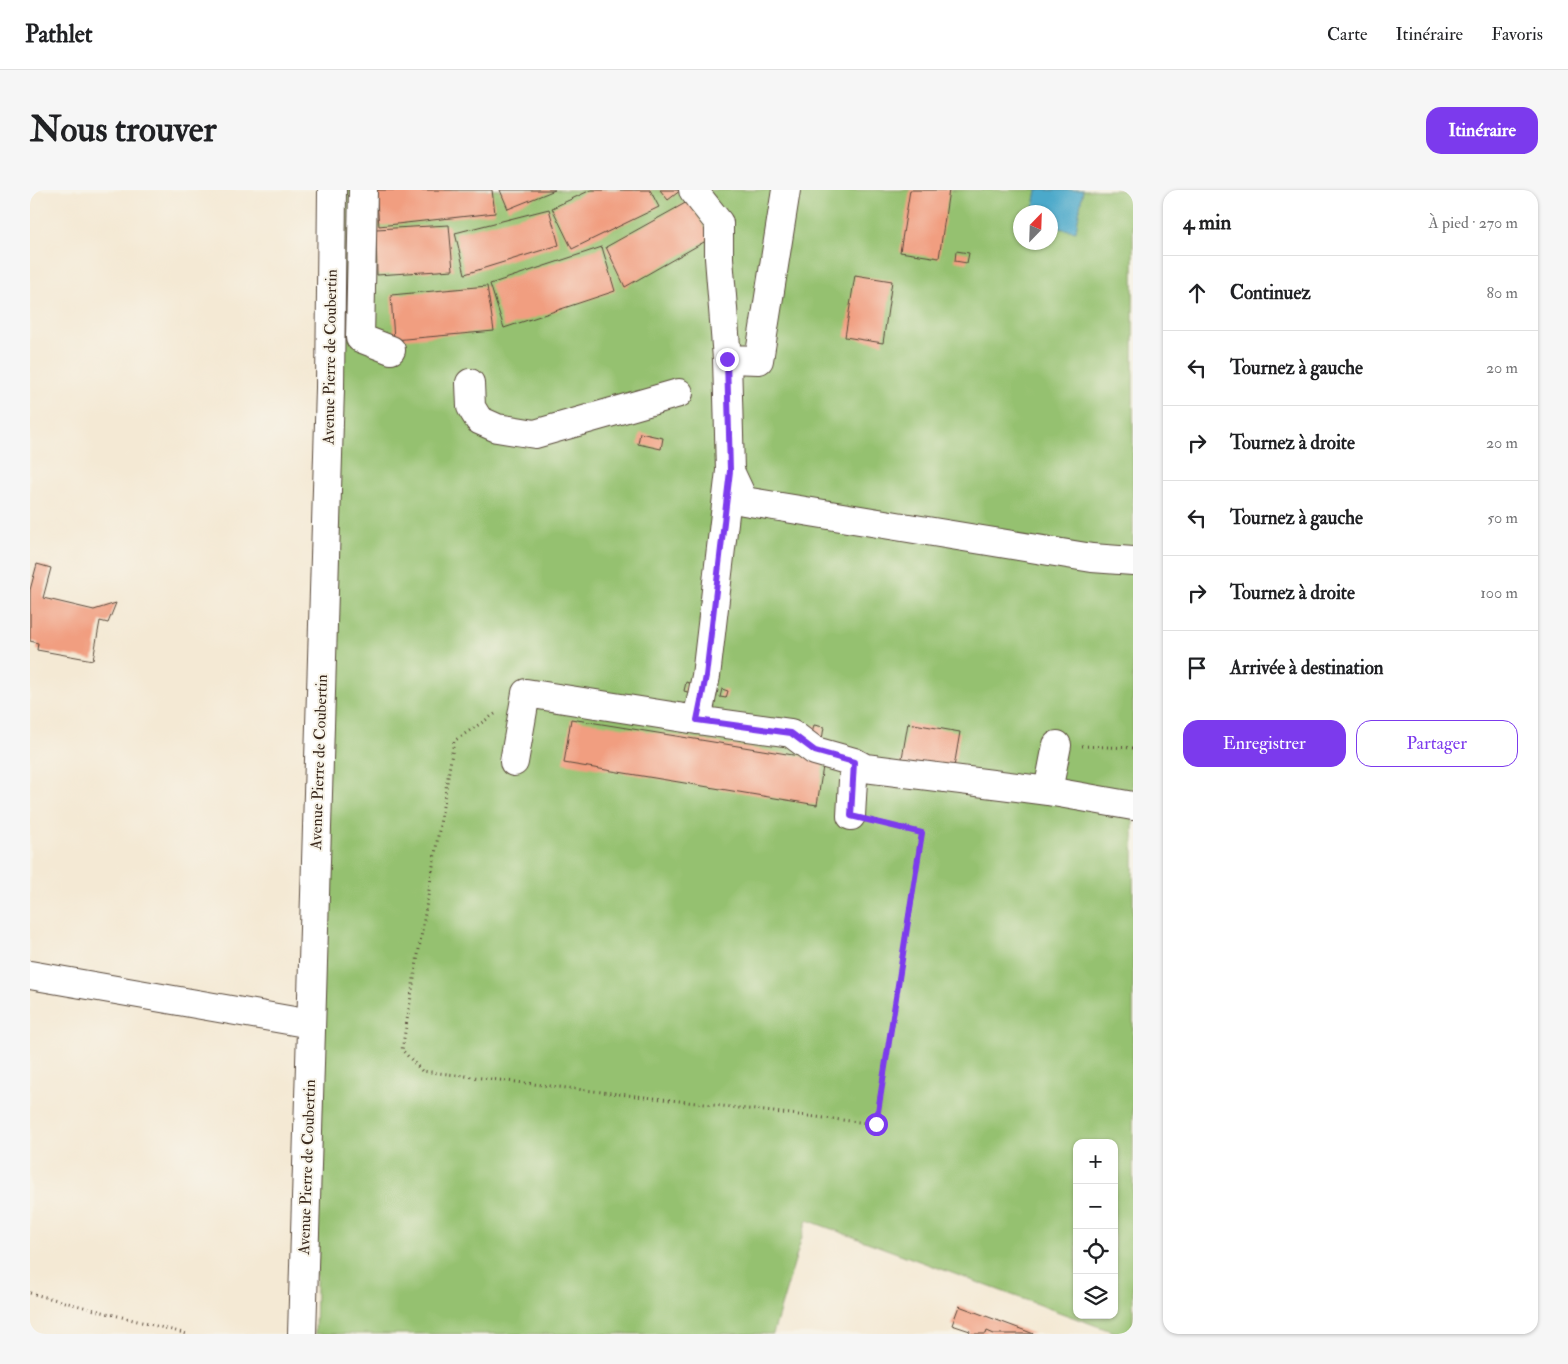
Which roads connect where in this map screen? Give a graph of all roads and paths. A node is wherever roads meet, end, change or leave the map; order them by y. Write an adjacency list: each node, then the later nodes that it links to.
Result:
1 (332, 190): 21 (street, Avenue Pierre de Coubertin)
2 (363, 190): 5 (street)
3 (693, 190): 6 (street)
4 (786, 190): 6 (street)
5 (391, 350)
6 (727, 359): 9 (street)
7 (470, 383): 8 (street)
8 (679, 393)
9 (730, 471): 10 (street); 12 (street)
10 (1133, 561)
11 (522, 716): 12 (street); 15 (street); 19 (path)
12 (697, 720): 16 (street)
13 (1057, 745): 14 (path); 17 (street)
14 (1133, 748)
15 (514, 762)
16 (854, 762): 17 (street); 19 (street)
17 (1048, 791): 18 (street)
18 (1133, 806)
19 (851, 816)
20 (30, 975): 21 (street)
21 (311, 1024): 24 (street, Avenue Pierre de Coubertin)
22 (30, 1293): 23 (path)
23 (188, 1334)
24 (302, 1334)

